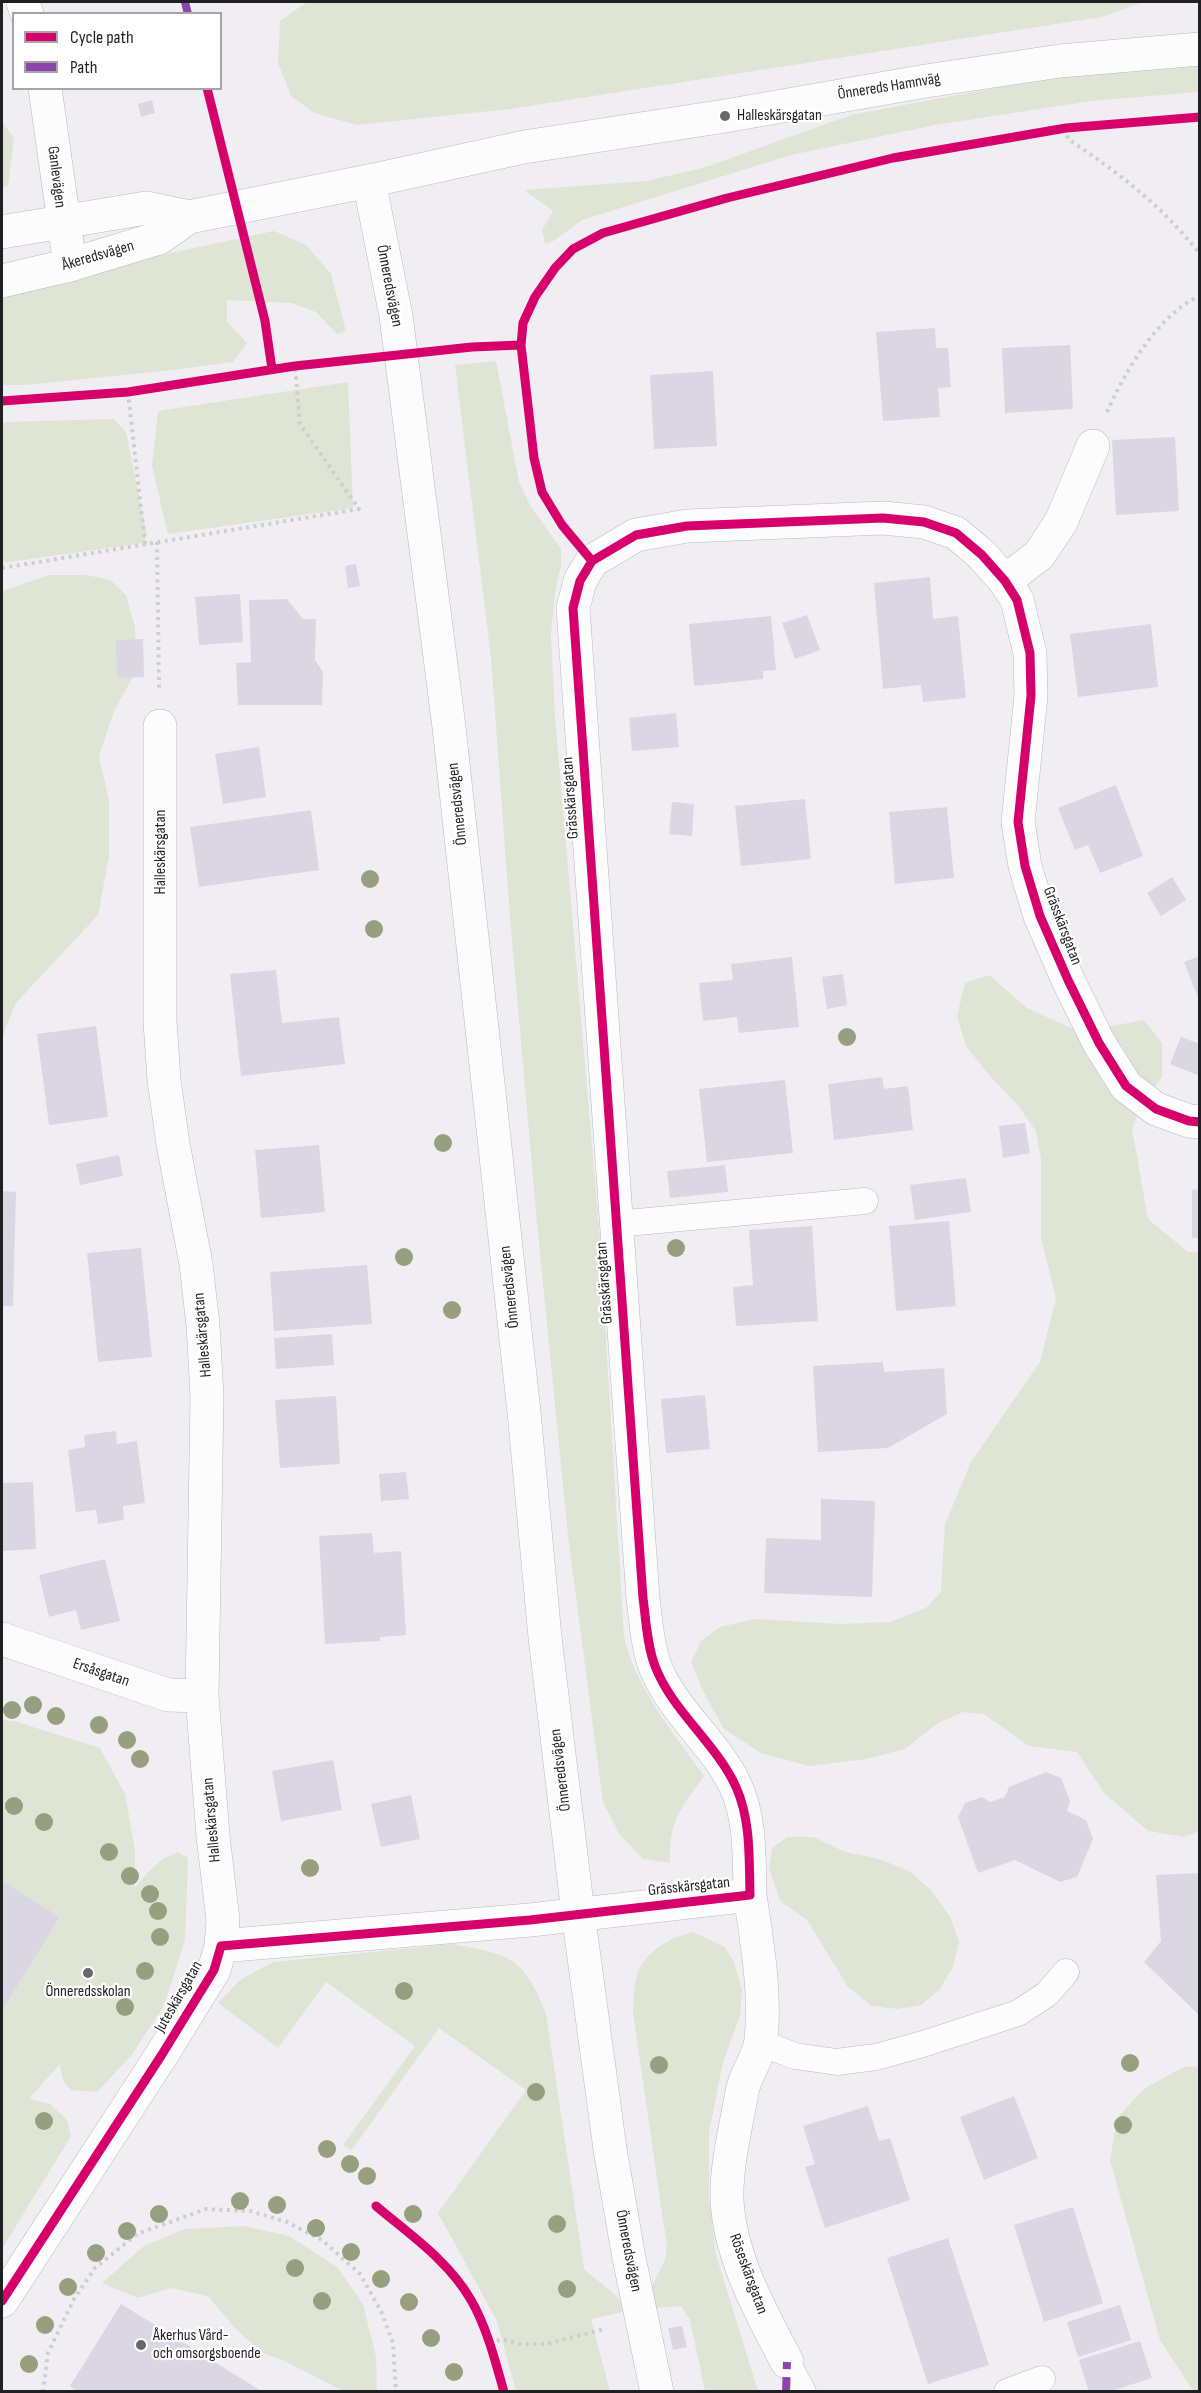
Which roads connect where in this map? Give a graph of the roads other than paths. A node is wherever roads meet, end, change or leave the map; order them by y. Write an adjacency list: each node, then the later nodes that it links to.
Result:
1 (1200, 49): 3 (street, Önnereds Hamnväg)
2 (45, 90): 5 (street, Ganlevägen)
3 (369, 181): 4 (street, Åkeredsvägen); 18 (street, Önneredsvägen)
4 (189, 217): 5 (street, Åkeredsvägen); 7 (street, Åkeredsvägen)
5 (62, 220): 6 (street, Åkeredsvägen); 7 (street, Ganlevägen)
6 (2, 232)
7 (70, 265): 8 (street, Åkeredsvägen)
8 (2, 281)
9 (1093, 446): 10 (street)
10 (1005, 581): 12 (street, Grässkärsgatan); 14 (street, Grässkärsgatan)
11 (160, 726): 16 (street, Halleskärsgatan)
12 (1200, 1122)
13 (865, 1201): 14 (lane)
14 (616, 1224): 17 (street, Grässkärsgatan)
15 (2, 1640): 16 (street, Ersåsgatan)
16 (202, 1696): 19 (street, Halleskärsgatan)
17 (750, 1895): 18 (street, Grässkärsgatan); 21 (street, Röseskärsgatan)
18 (578, 1913): 19 (street); 25 (street, Önneredsvägen)
19 (221, 1946): 22 (street, Juteskärsgatan)
20 (1066, 1972): 21 (lane)
21 (761, 2043): 23 (street, Röseskärsgatan)
22 (2, 2301)
23 (787, 2362): 26 (lane, Röseskärsgatan)
24 (1042, 2379): 27 (lane)
25 (657, 2391)
26 (803, 2391)
27 (1007, 2391)

